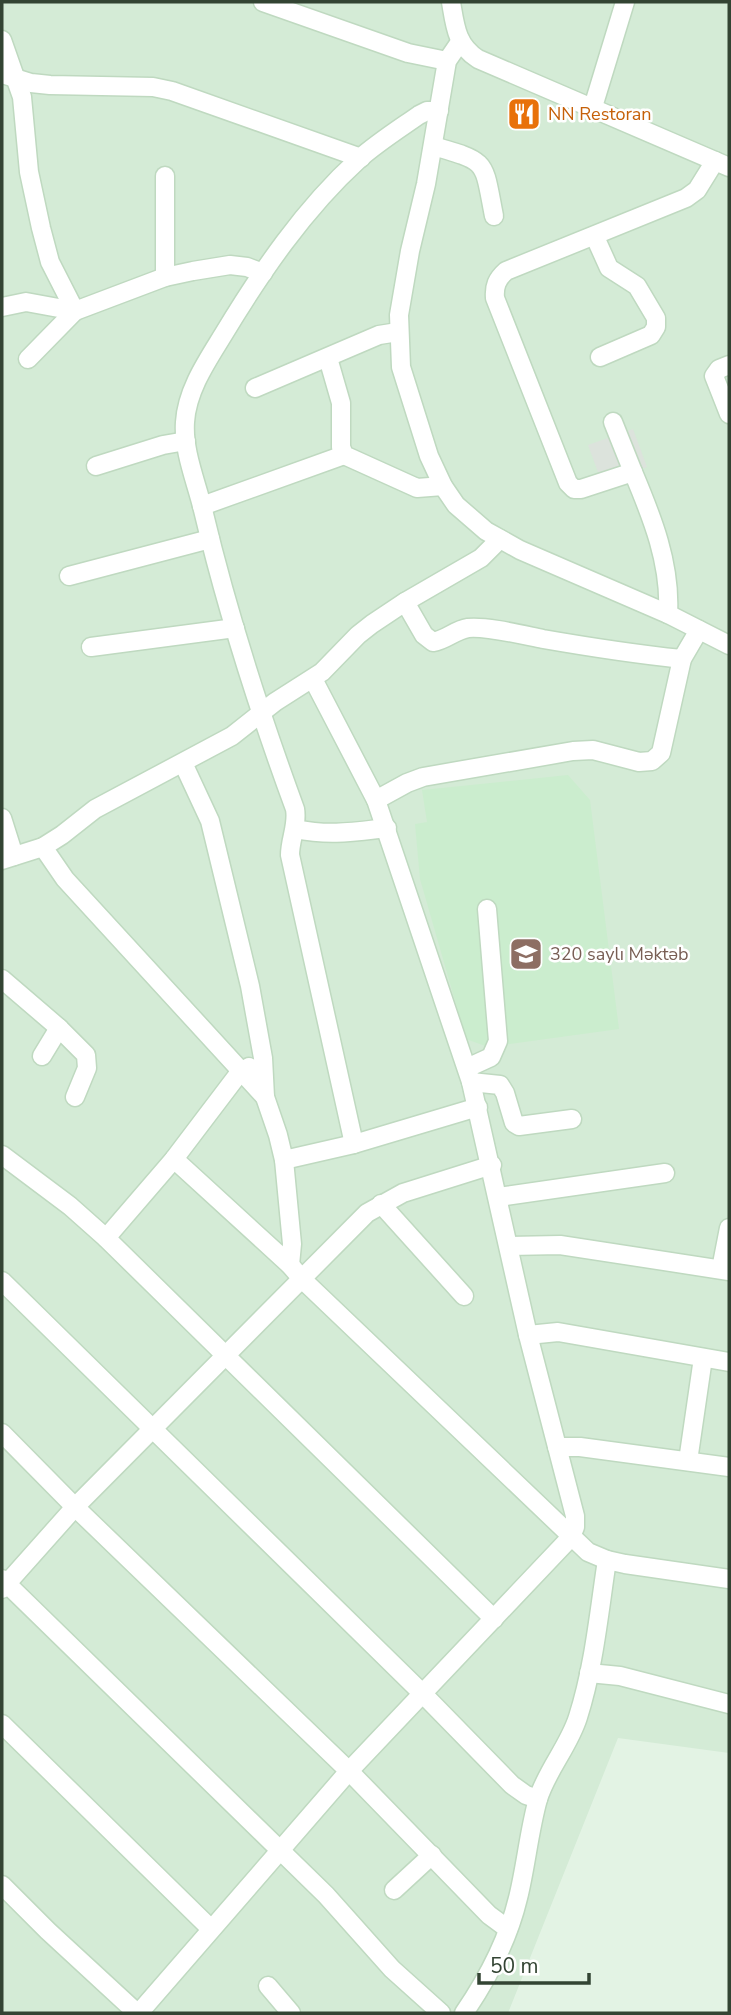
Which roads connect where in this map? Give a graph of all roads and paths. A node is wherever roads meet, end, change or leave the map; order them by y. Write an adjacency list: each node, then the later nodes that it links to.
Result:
1 (264, 2): 6 (street)
2 (451, 2): 5 (street)
3 (625, 2): 8 (street)
4 (2, 40): 7 (street)
5 (460, 42): 6 (street); 8 (street)
6 (447, 61): 9 (street)
7 (9, 76): 11 (street); 19 (street)
8 (593, 107): 12 (street)
9 (439, 111): 10 (street); 11 (street)
10 (433, 146): 14 (street); 20 (street)
11 (361, 158): 16 (street)
12 (722, 164): 15 (street)
13 (165, 176): 17 (street)
14 (494, 216)
15 (595, 237): 21 (street); 31 (street)
16 (262, 273): 17 (street); 28 (street)
17 (165, 278): 19 (street)
18 (2, 307): 19 (street)
19 (75, 311): 23 (street)
20 (398, 332): 22 (street); 32 (street)
21 (600, 357)
22 (328, 358): 25 (street); 29 (street)
23 (28, 359)
24 (729, 365): 26 (street)
25 (255, 388)
26 (729, 414)
27 (613, 422): 31 (street)
28 (186, 441): 30 (street); 33 (street)
29 (344, 455): 32 (street); 33 (street)
30 (96, 466)
31 (633, 472): 38 (street)
32 (443, 486): 35 (street)
33 (202, 506): 34 (street)
34 (210, 539): 36 (street); 39 (street)
35 (500, 539): 37 (street); 38 (street)
36 (69, 576)
37 (405, 602): 43 (street); 44 (street)
38 (668, 614): 40 (street)
39 (235, 628): 42 (street); 45 (street)
40 (699, 630): 41 (street); 43 (street)
41 (729, 645)
42 (90, 648)
43 (682, 659): 47 (street)
44 (313, 679): 45 (street); 47 (street)
45 (260, 713): 46 (street); 50 (street)
46 (183, 763): 51 (street); 57 (street)
47 (376, 800): 49 (street)
48 (2, 818): 52 (street)
49 (387, 828): 50 (street); 59 (street)
50 (295, 829): 64 (street)
51 (43, 847): 52 (street); 58 (street)
52 (8, 858)
53 (488, 909): 59 (street)
54 (2, 979): 55 (street)
55 (60, 1028): 56 (street); 60 (street)
56 (42, 1056)
57 (263, 1058): 58 (street); 61 (street)
58 (240, 1072): 61 (street); 66 (street)
59 (469, 1075): 62 (street); 63 (street)
60 (75, 1097)
61 (265, 1097): 67 (street)
62 (478, 1107): 64 (street); 68 (street)
63 (572, 1119)
64 (354, 1144): 67 (street)
65 (2, 1155): 73 (street)
66 (174, 1159): 73 (street); 75 (street)
67 (284, 1160): 75 (street)
68 (492, 1165): 70 (street); 71 (street)
69 (666, 1172): 70 (street)
70 (499, 1197): 74 (street)
71 (381, 1204): 77 (street); 79 (street)
72 (729, 1228): 76 (street)
73 (106, 1238): 81 (street)
74 (509, 1246): 76 (street); 80 (street)
75 (290, 1265): 77 (street)
76 (725, 1270)
77 (303, 1280): 81 (street); 90 (street)
78 (2, 1281): 84 (street)
79 (464, 1296)
80 (528, 1335): 82 (street); 86 (street)
81 (226, 1356): 84 (street); 94 (street)
82 (703, 1358): 83 (street); 87 (street)
83 (729, 1362)
84 (153, 1430): 89 (street); 96 (street)
85 (2, 1433): 89 (street)
86 (558, 1447): 87 (street); 90 (street)
87 (688, 1461): 88 (street)
88 (729, 1467)
89 (75, 1507): 93 (street); 99 (street)
90 (570, 1537): 91 (street); 94 (street)
91 (607, 1560): 92 (street); 95 (street)
92 (729, 1579)
93 (3, 1584): 101 (street)
94 (494, 1619): 96 (street)
95 (589, 1673): 97 (street); 100 (street)
96 (423, 1693): 99 (street); 100 (street)
97 (729, 1704)
98 (2, 1724): 105 (street)
99 (349, 1771): 101 (street); 102 (street)
100 (538, 1799): 106 (street)
101 (282, 1851): 105 (street); 110 (street)
102 (432, 1856): 104 (street); 106 (street)
103 (2, 1885): 108 (street)
104 (394, 1890)
105 (211, 1929): 108 (street)
106 (508, 1929): 111 (street)
107 (268, 1986): 109 (street)
108 (138, 2013)
109 (291, 2013)
110 (441, 2013)
111 (464, 2013)

